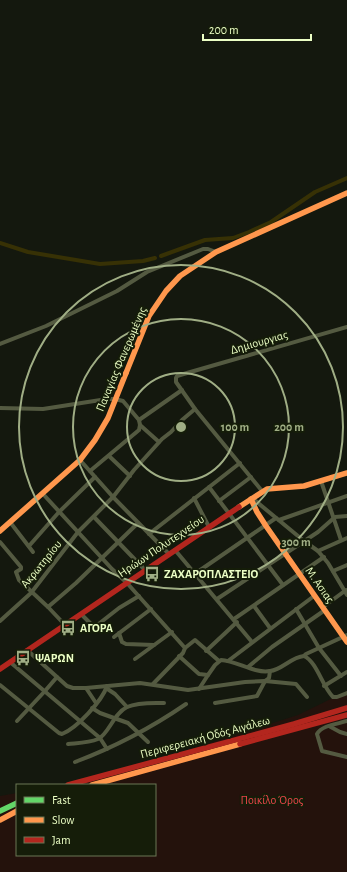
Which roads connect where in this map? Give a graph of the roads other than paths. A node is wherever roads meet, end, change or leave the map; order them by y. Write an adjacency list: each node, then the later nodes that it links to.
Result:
1 (347, 193): 2 (main road, Παναγίας Φανερωμένης)
2 (216, 252): 4 (street); 11 (main road, Παναγίας Φανερωμένης, bridge)
3 (347, 327): 5 (street, Δημιουργιας)
4 (0, 344)
5 (182, 390): 7 (street); 8 (street)
6 (0, 408): 8 (street)
7 (195, 409): 9 (street, Ακρωτηρίου); 12 (street)
8 (140, 423): 9 (street); 10 (street)
9 (159, 442): 15 (street, Ακρωτηρίου)
10 (109, 456): 13 (street); 15 (street)
11 (80, 460): 13 (street); 21 (main road, Παναγίας Φανερωμένης)
12 (240, 463): 17 (street); 19 (street)
13 (90, 471): 16 (street)
14 (347, 473): 18 (main road, Ηρώων Πολυτεχνείου)
15 (130, 476): 23 (street, Ακρωτηρίου)
16 (95, 477): 23 (street); 28 (street)
17 (251, 477): 20 (street); 26 (street)
18 (321, 481): 20 (main road, Ηρώων Πολυτεχνείου); 27 (street)
19 (209, 488): 24 (street); 26 (street)
20 (262, 491): 25 (main road, Ηρώων Πολυτεχνείου)
21 (43, 494): 28 (street); 34 (main road, Παναγίας Φανερωμένης)
22 (347, 496): 27 (street)
23 (113, 497): 30 (street, Ακρωτηρίου); 35 (street)
24 (194, 498): 37 (street); 40 (street)
25 (251, 498): 29 (main road, Ηρώων Πολυτεχνείου); 32 (street); 36 (main road, Μ. Ασιας)
26 (219, 501): 29 (street)
27 (328, 502): 32 (street); 33 (street)
28 (60, 512): 39 (street); 47 (street)
29 (228, 514): 37 (main road, Ηρώων Πολυτεχνείου); 41 (street)
30 (94, 516): 39 (street, Ακρωτηρίου); 46 (street)
31 (347, 516): 33 (street)
32 (278, 519): 36 (street); 44 (street)
33 (334, 519): 43 (street); 44 (street)
34 (10, 522): 38 (main road, Παναγίας Φανερωμένης); 47 (street)
35 (138, 523): 40 (street); 46 (street)
36 (266, 526): 41 (street); 52 (main road, Μ. Ασιας)
37 (209, 527): 48 (main road, Ηρώων Πολυτεχνείου)
38 (0, 531)
39 (78, 532): 54 (street); 64 (street, Ακρωτηρίου)
40 (148, 534): 51 (street)
41 (248, 538): 56 (street); 59 (street)
42 (347, 538): 43 (street)
43 (342, 540): 49 (street)
44 (304, 541): 49 (street); 52 (street)
45 (0, 542): 64 (street)
46 (118, 543): 54 (street); 57 (street)
47 (29, 546): 50 (street)
48 (176, 550): 51 (main road, Ηρώων Πολυτεχνείου); 59 (street)
49 (318, 551): 53 (street)
50 (33, 552)
51 (168, 554): 57 (main road, Ηρώων Πολυτεχνείου)
52 (285, 554): 56 (street); 60 (main road, Μ. Ασιας)
53 (324, 557): 58 (street); 60 (street)
54 (101, 558): 61 (street); 68 (street)
55 (347, 565): 58 (street)
56 (268, 566): 62 (street); 67 (street)
57 (145, 570): 61 (main road, Ηρώων Πολυτεχνείου)
58 (333, 571): 63 (street)
59 (196, 573): 67 (street)
60 (299, 574): 62 (street); 66 (main road, Μ. Ασιας)
61 (127, 583): 65 (street); 73 (main road, Ηρώων Πολυτεχνείου)
62 (283, 585): 69 (street)
63 (346, 592): 71 (street)
64 (31, 593): 68 (street); 74 (street, Ακρωτηρίου)
65 (139, 596): 70 (street); 73 (street)
66 (314, 596): 71 (main road, Μ. Ασιας); 72 (street)
67 (218, 599): 75 (street)
68 (48, 606): 76 (street)
69 (254, 606): 75 (street); 78 (street)
70 (151, 609): 79 (street); 80 (street)
71 (324, 609): 77 (street); 82 (main road, Μ. Ασιας)
72 (296, 610): 77 (street); 78 (street)
73 (81, 614): 76 (main road, Ηρώων Πολυτεχνείου)
74 (0, 620)
75 (236, 621): 83 (street); 88 (street)
76 (65, 625): 87 (main road, Ηρώων Πολυτεχνείου)
77 (304, 625): 86 (street); 95 (street)
78 (270, 628): 83 (street)
79 (172, 632): 84 (street); 85 (street)
80 (119, 633): 81 (street); 84 (street)
81 (114, 637)
82 (346, 638): 86 (street)
83 (252, 642): 93 (street)
84 (155, 645): 91 (street)
85 (185, 648): 88 (street); 89 (street)
86 (319, 648): 90 (street); 101 (street)
87 (27, 650): 94 (main road, Ηρώων Πολυτεχνείου); 100 (street)
88 (206, 651): 92 (street)
89 (179, 656): 99 (street); 103 (street)
90 (304, 656): 97 (street); 105 (street)
91 (135, 660)
92 (219, 661): 93 (street); 99 (street)
93 (228, 661): 95 (street)
94 (10, 662): 96 (main road, Ηρώων Πολυτεχνείου); 109 (street)
95 (248, 667): 97 (street)
96 (0, 669)
97 (270, 671): 102 (street)
98 (347, 672): 101 (street)
99 (208, 675): 108 (street)
100 (57, 676): 107 (street); 109 (street)
101 (341, 676): 105 (street)
102 (265, 681): 108 (street); 111 (street); 114 (street)
103 (153, 684): 106 (street); 108 (street)
104 (0, 685): 117 (street)
105 (324, 686): 110 (street)
106 (107, 687): 107 (street); 112 (street); 116 (street)
107 (86, 688): 112 (street)
108 (199, 689)
109 (45, 691): 117 (street); 123 (street)
110 (347, 693)
111 (307, 697)
112 (96, 703): 118 (street)
113 (164, 703): 116 (street)
114 (215, 703)
115 (186, 704): 126 (street)
116 (127, 707): 121 (street)
117 (28, 708): 122 (street); 123 (street)
118 (92, 708): 121 (street); 123 (street)
119 (347, 708): 134 (main road, Περιφερειακή Οδός Αιγάλεω)
120 (347, 715): 135 (main road, Περιφερειακή Οδός Αιγάλεω)
121 (114, 718): 126 (street); 128 (street)
122 (17, 721)
123 (80, 721): 128 (street)
124 (347, 721): 125 (street)
125 (329, 726): 127 (street); 132 (street)
126 (140, 733): 129 (street); 131 (street)
127 (347, 734)
128 (100, 738): 130 (street); 131 (street)
129 (148, 742)
130 (68, 744)
131 (107, 749): 133 (street)
132 (347, 757)
133 (75, 762)
134 (72, 784)
135 (96, 784)
136 (16, 803): 137 (main road)
137 (0, 811)
138 (16, 812): 139 (main road)
139 (0, 820)

